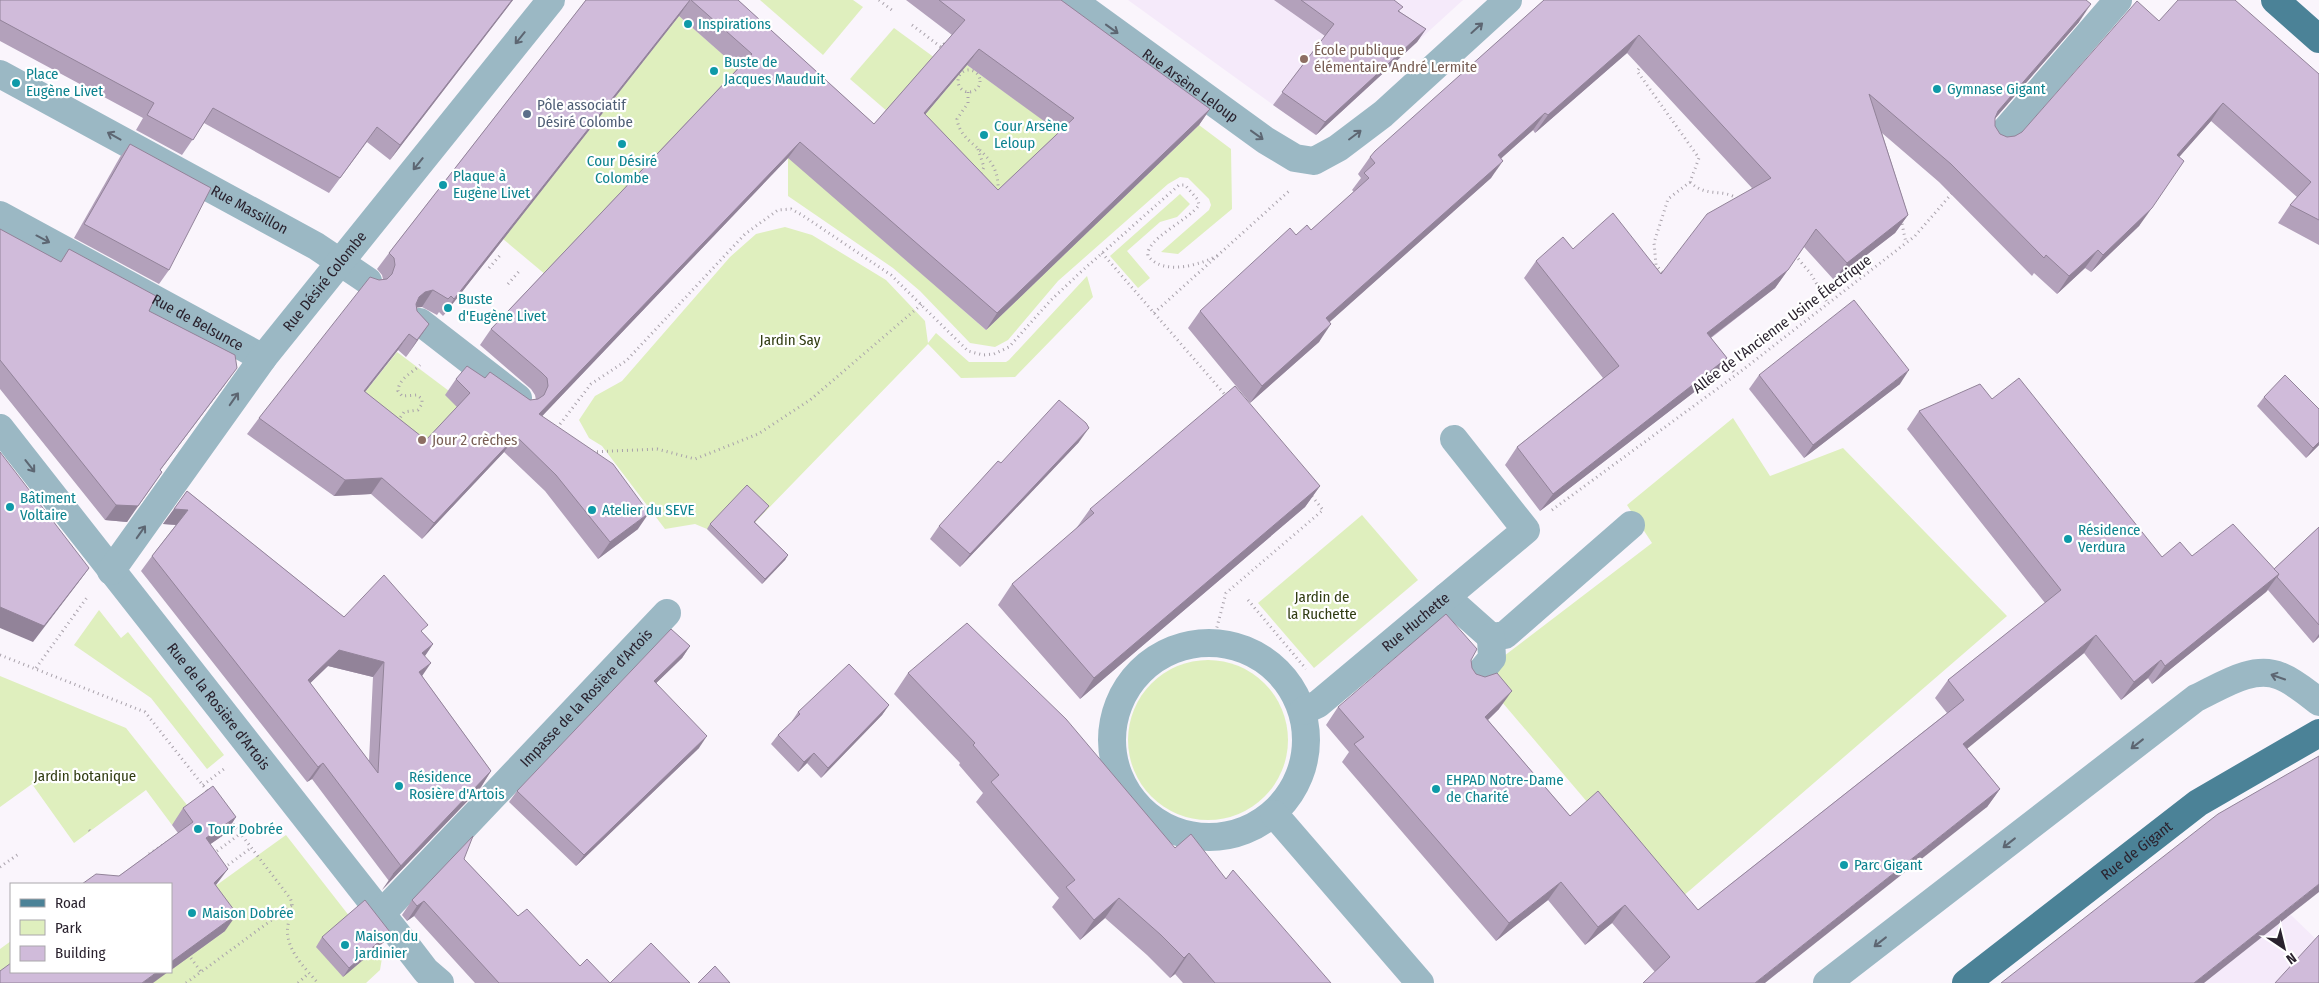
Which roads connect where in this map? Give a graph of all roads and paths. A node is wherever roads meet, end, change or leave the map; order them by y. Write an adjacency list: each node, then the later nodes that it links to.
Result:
1 (551, 0): 33 (street, Rue Désiré Colombe, one-way to 33)
2 (879, 0): 7 (path)
3 (1072, 0): 4 (street, Rue Arsène Leloup, one-way to 4)
4 (1508, 0)
5 (2118, 0): 16 (street)
6 (2275, 0): 9 (main road)
7 (893, 11)
8 (912, 25): 10 (path)
9 (2319, 39)
10 (946, 46)
11 (965, 64): 13 (path)
12 (1643, 64): 19 (path)
13 (966, 70): 15 (path); 15 (path)
14 (0, 74): 33 (street, Rue Massillon, one-way to 14)
15 (968, 92): 17 (path)
16 (1998, 139)
17 (975, 144): 18 (path); 22 (path)
18 (977, 180)
19 (1690, 182): 23 (path); 38 (path)
20 (1296, 185): 31 (path)
21 (1957, 187): 26 (path, Allée de l'Ancienne Usine Électrique)
22 (997, 197)
23 (1741, 201)
24 (1900, 213): 26 (path)
25 (0, 216): 46 (street, Rue de Belsunce, one-way to 46)
26 (1906, 243): 42 (path, Allée de l'Ancienne Usine Électrique)
27 (495, 248): 29 (path)
28 (1793, 252): 42 (path)
29 (502, 253): 32 (path); 35 (path)
30 (1102, 253): 31 (path); 41 (path); 43 (path)
31 (1219, 255): 43 (path)
32 (508, 258)
33 (340, 261): 39 (street, Rue Massillon); 46 (street, Rue Désiré Colombe)
34 (514, 264): 36 (path)
35 (489, 268)
36 (520, 269): 37 (path); 40 (path)
37 (527, 274)
38 (1666, 277)
39 (368, 282)
40 (508, 284)
41 (922, 304): 53 (path); 55 (path)
42 (1828, 304): 48 (path, Allée de l'Ancienne Usine Électrique)
43 (1154, 313): 49 (path)
44 (420, 322): 50 (street)
45 (1721, 356): 48 (path)
46 (263, 358): 59 (street, Rue Désiré Colombe, one-way to 46)
47 (418, 367): 51 (path)
48 (1736, 376): 58 (path, Allée de l'Ancienne Usine Électrique)
49 (1228, 398)
50 (522, 401)
51 (404, 427)
52 (0, 428): 59 (street, Rue de la Rosière d'Artois, one-way to 59)
53 (557, 428)
54 (1454, 440): 58 (street)
55 (589, 452)
56 (1305, 488): 65 (path)
57 (1631, 525): 64 (street)
58 (1526, 530): 61 (street, Rue Huchette)
59 (112, 572): 87 (street, Rue de la Rosière d'Artois)
60 (88, 595): 67 (path)
61 (1446, 597): 64 (street); 71 (street, Rue Huchette)
62 (1248, 600): 68 (path)
63 (667, 613): 87 (street, Impasse de la Rosière d'Artois)
64 (1491, 637): 69 (street)
65 (1213, 642): 71 (street); 76 (street)
66 (0, 655): 67 (path)
67 (36, 668): 74 (path)
68 (1308, 670)
69 (1474, 680)
70 (2319, 702): 96 (street, one-way to 96)
71 (1303, 711): 76 (street)
72 (2319, 733): 97 (main road, Rue de Gigant)
73 (229, 771): 74 (path)
74 (203, 785): 75 (path)
75 (210, 795)
76 (1274, 814): 95 (street)
77 (228, 818): 78 (path)
78 (240, 834): 80 (path); 83 (path)
79 (177, 842): 82 (path)
80 (251, 848): 85 (path); 86 (path)
81 (20, 853): 84 (path)
82 (146, 856)
83 (207, 858)
84 (0, 867)
85 (220, 870)
86 (293, 905): 89 (path); 90 (path)
87 (382, 914): 91 (street, Rue de la Rosière d'Artois)
88 (183, 947): 89 (path)
89 (202, 972): 92 (path)
90 (309, 973): 93 (path); 94 (path)
91 (426, 979)
92 (186, 983)
93 (298, 983)
94 (318, 983)
95 (1420, 983)
96 (1827, 983)
97 (1966, 983)

